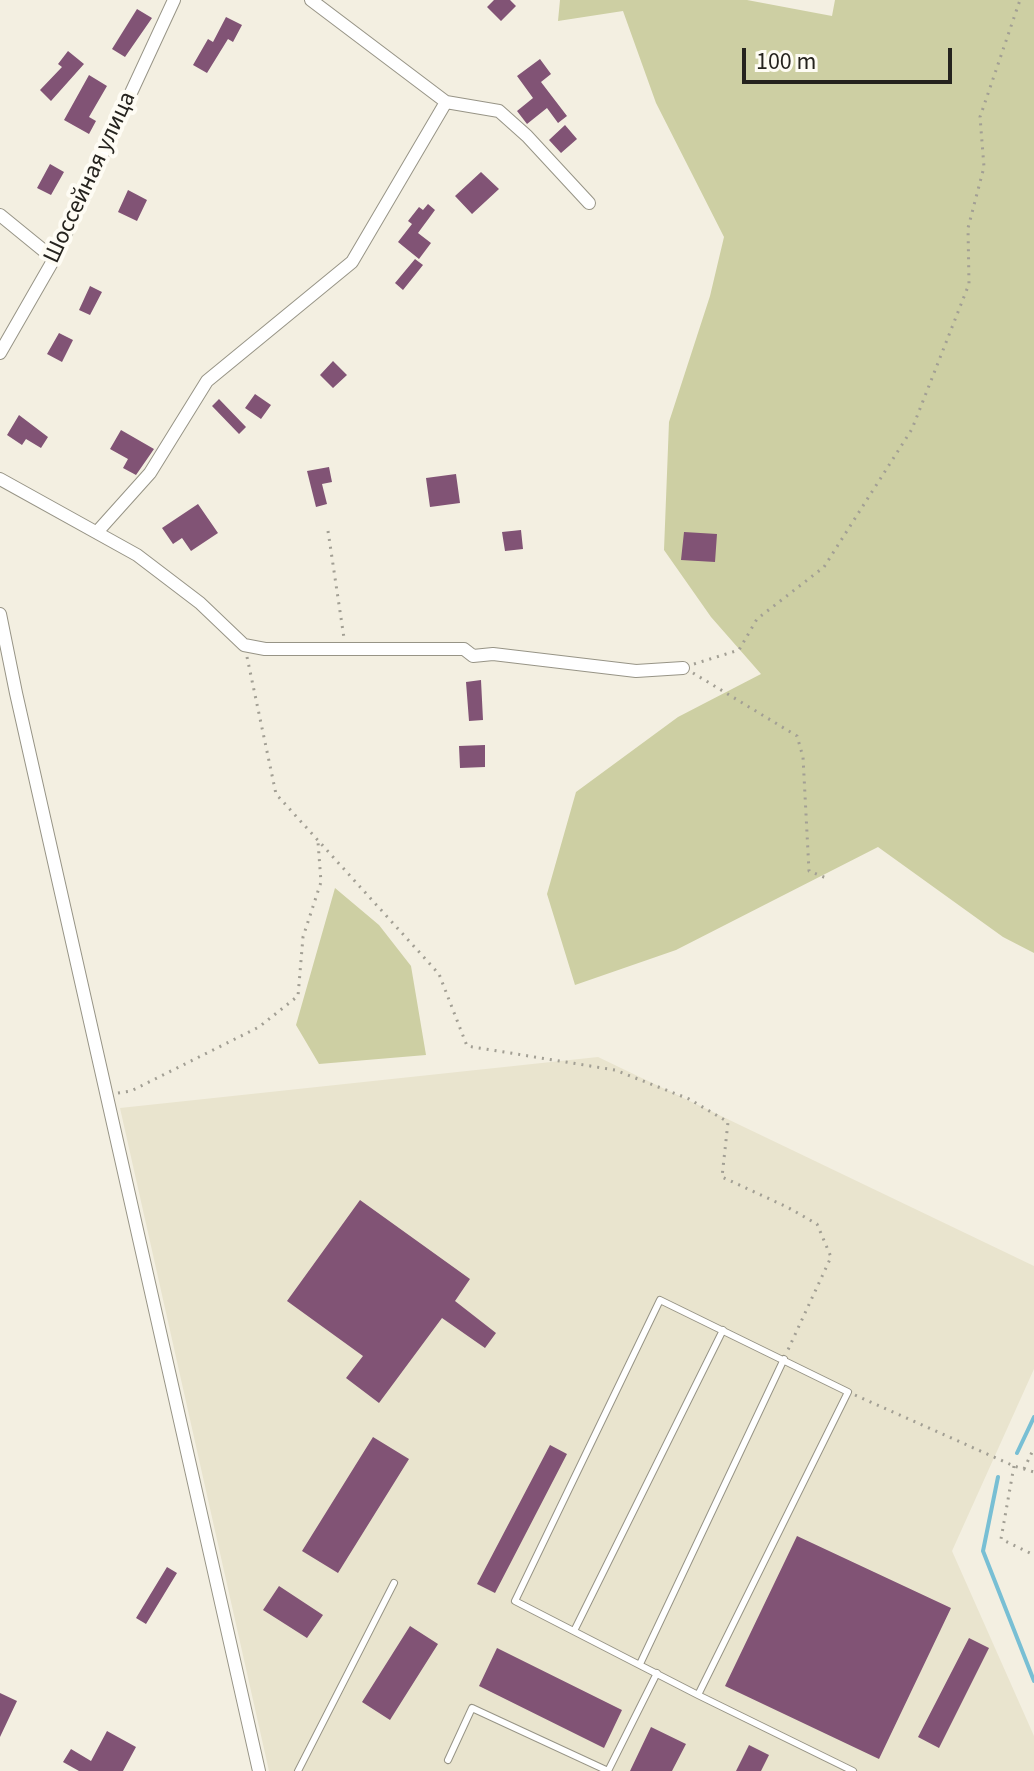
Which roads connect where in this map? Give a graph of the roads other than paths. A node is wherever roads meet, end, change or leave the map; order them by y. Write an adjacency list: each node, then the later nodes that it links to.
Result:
1 (174, 0): 6 (street, Шоссейная улица)
2 (311, 0): 3 (street)
3 (446, 102): 4 (street); 9 (street)
4 (589, 203)
5 (0, 215): 6 (street)
6 (54, 259): 7 (street, Шоссейная улица)
7 (0, 353)
8 (0, 479): 9 (street)
9 (98, 531): 11 (street)
10 (0, 614): 20 (street)
11 (683, 668)
12 (723, 1330): 13 (lane); 15 (lane); 15 (lane)
13 (784, 1359): 16 (lane); 18 (lane)
14 (394, 1583): 21 (lane)
15 (574, 1631): 16 (lane)
16 (640, 1664): 17 (lane)
17 (657, 1673): 18 (lane); 22 (lane)
18 (698, 1695): 23 (lane)
19 (448, 1760): 22 (lane)
20 (259, 1771)
21 (298, 1771)
22 (608, 1771)
23 (853, 1771)

